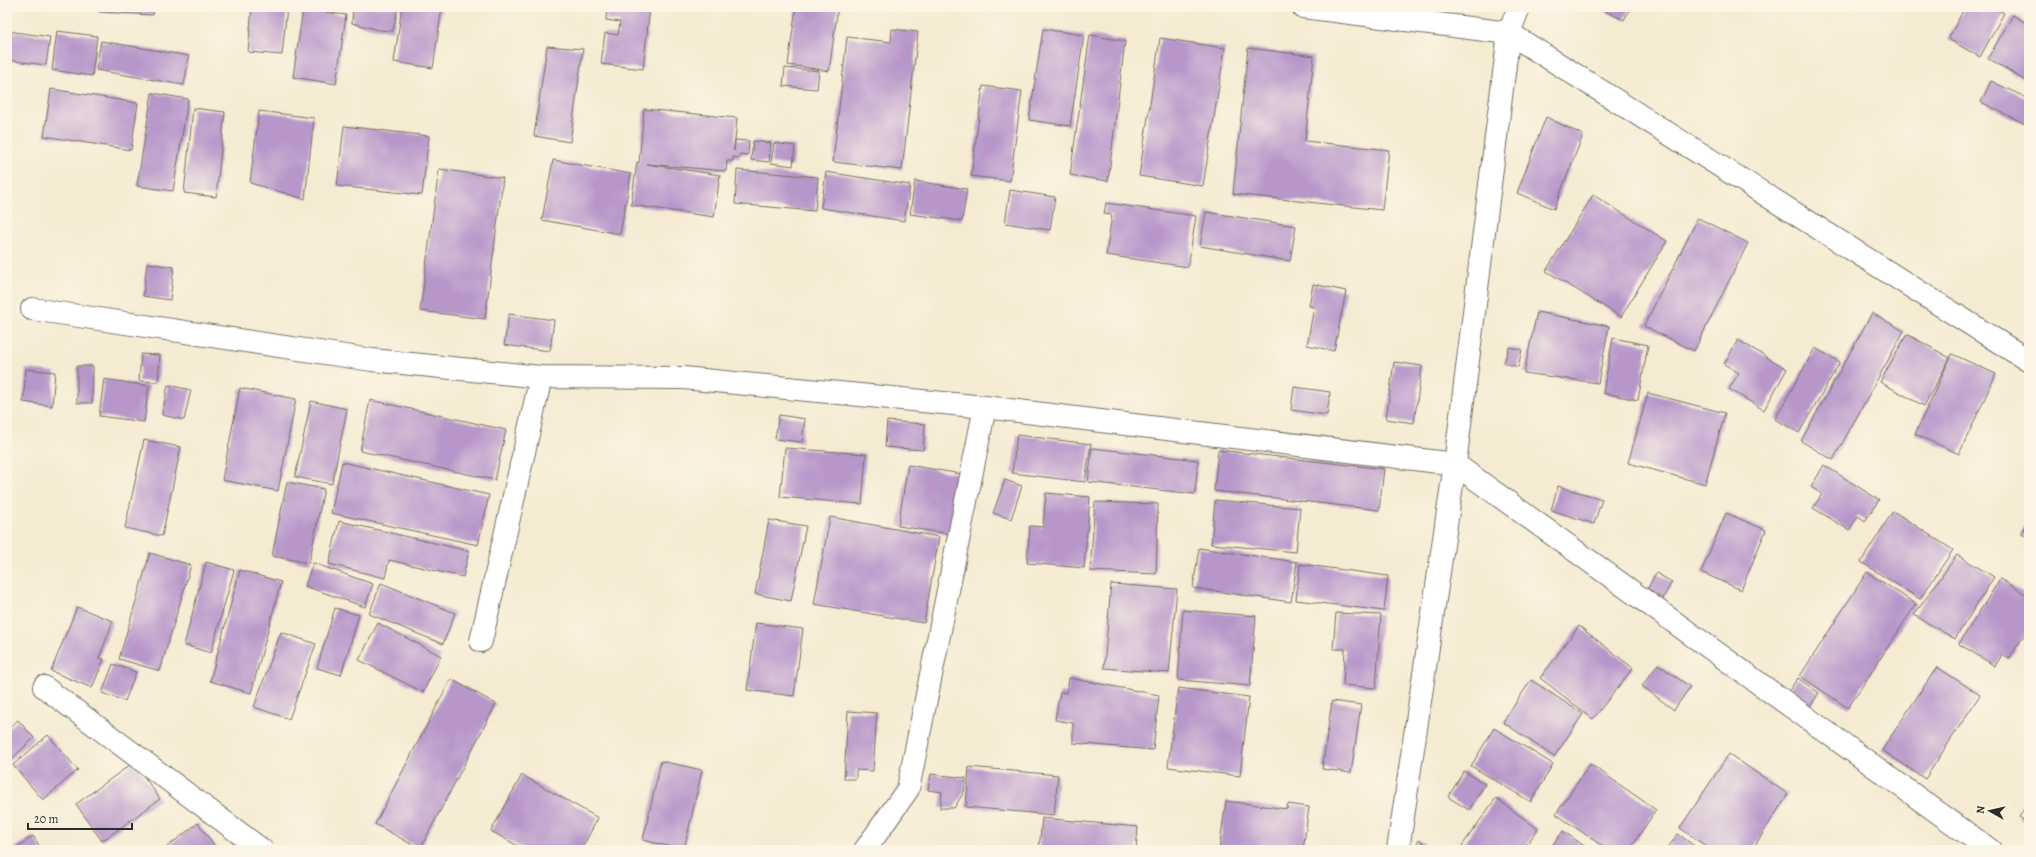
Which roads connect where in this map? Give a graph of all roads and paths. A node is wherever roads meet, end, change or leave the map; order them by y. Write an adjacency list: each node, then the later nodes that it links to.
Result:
1 (1302, 7): 3 (street)
2 (1519, 7): 3 (street)
3 (1508, 33): 5 (street); 8 (street)
4 (32, 308): 6 (street)
5 (2029, 361)
6 (541, 377): 7 (street); 9 (street)
7 (985, 408): 8 (street); 12 (street)
8 (1455, 464): 13 (street); 14 (street)
9 (481, 641)
10 (44, 687): 11 (street)
11 (262, 850)
12 (865, 850)
13 (1398, 850)
14 (1990, 850)

